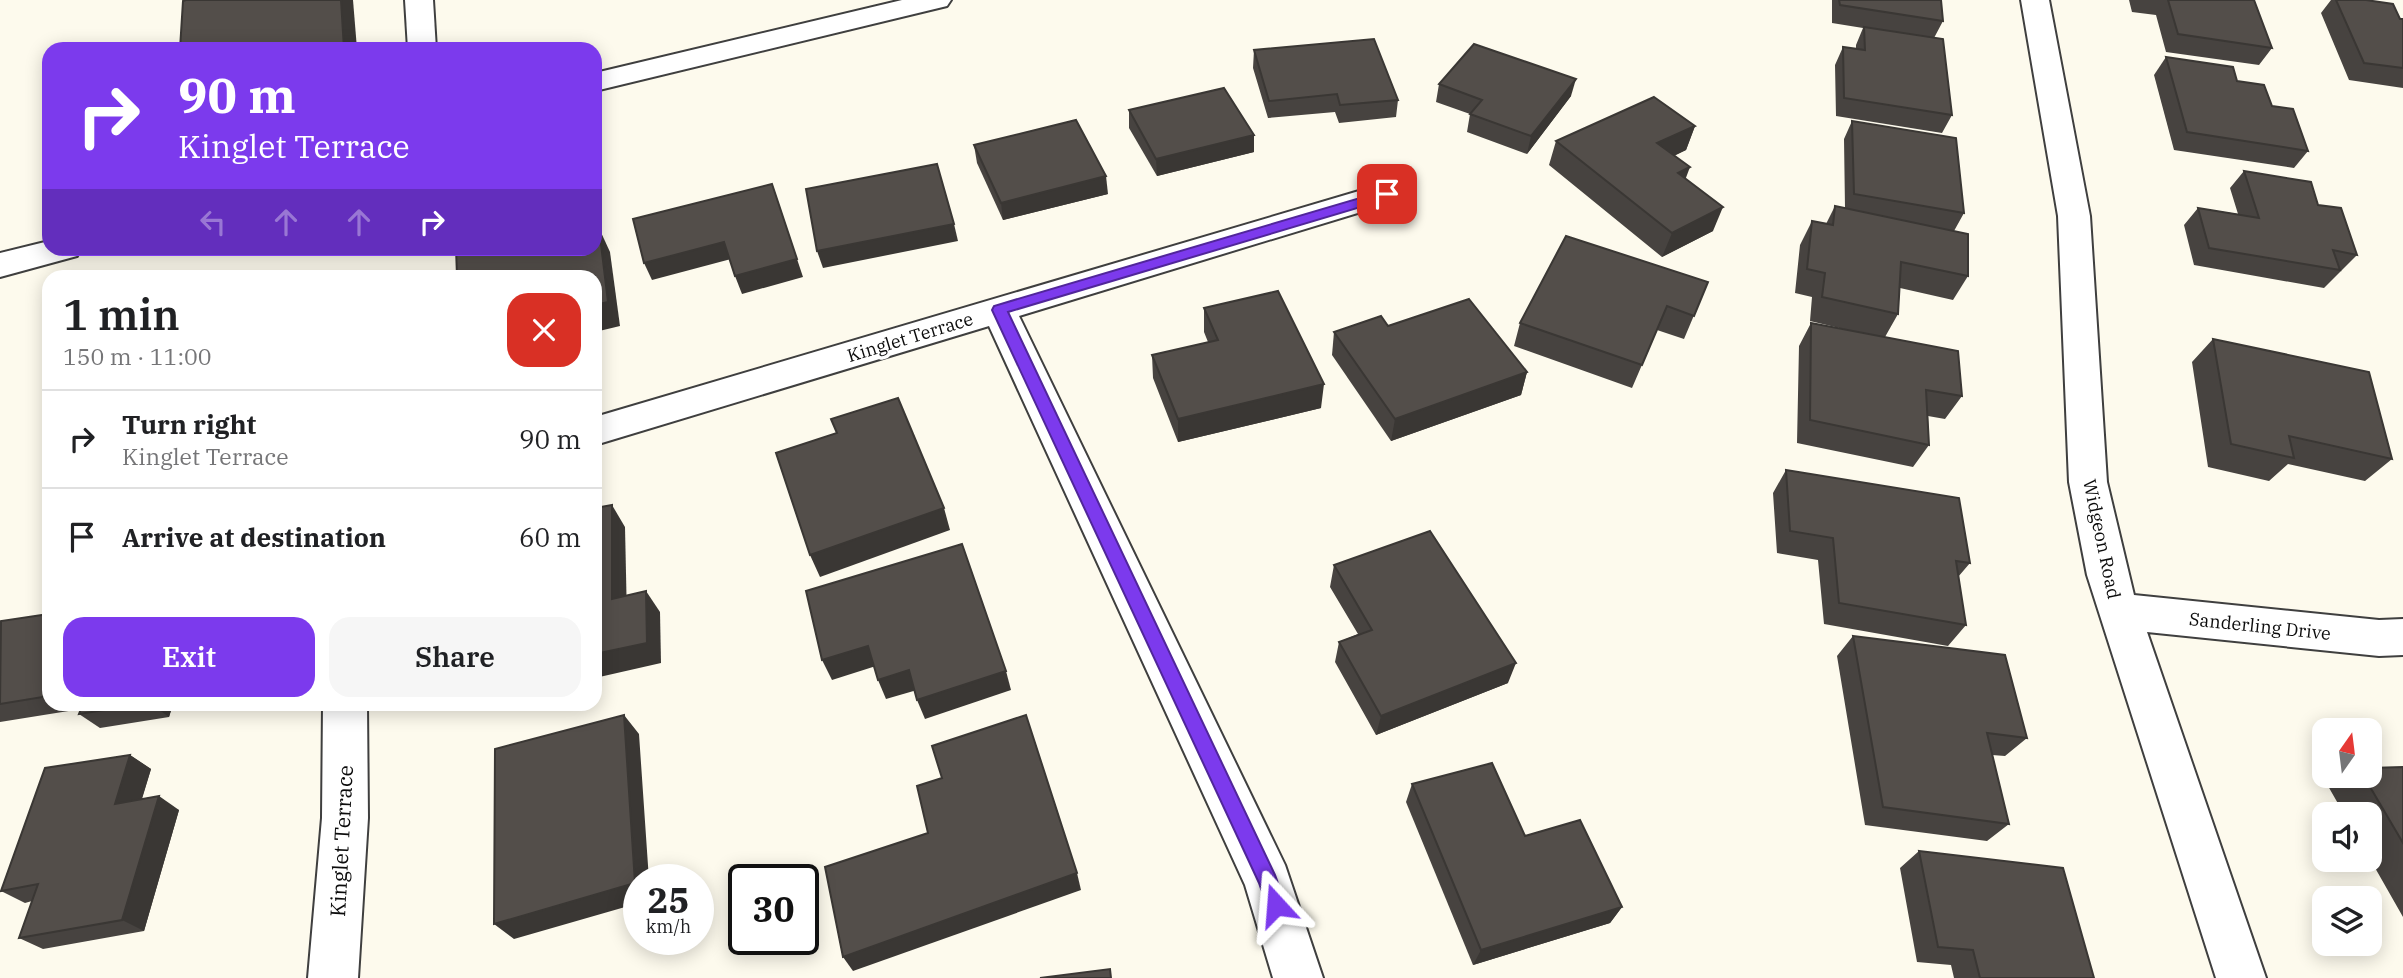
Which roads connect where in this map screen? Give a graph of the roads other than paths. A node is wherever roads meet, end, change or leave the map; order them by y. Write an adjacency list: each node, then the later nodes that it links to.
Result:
1 (419, 0): 4 (street)
2 (937, 0): 5 (street)
3 (2035, 0): 11 (street, Widgeon Road)
4 (422, 42)
5 (602, 80)
6 (1387, 194): 9 (street, Kinglet Terrace)
7 (42, 254): 8 (street)
8 (0, 265)
9 (999, 310): 10 (street, Kinglet Terrace); 15 (street)
10 (602, 429)
11 (2117, 611): 12 (street, Sanderling Drive); 16 (street, Widgeon Road)
12 (2403, 637)
13 (345, 711): 14 (street, Kinglet Terrace)
14 (334, 978)
15 (1298, 978)
16 (2241, 978)

